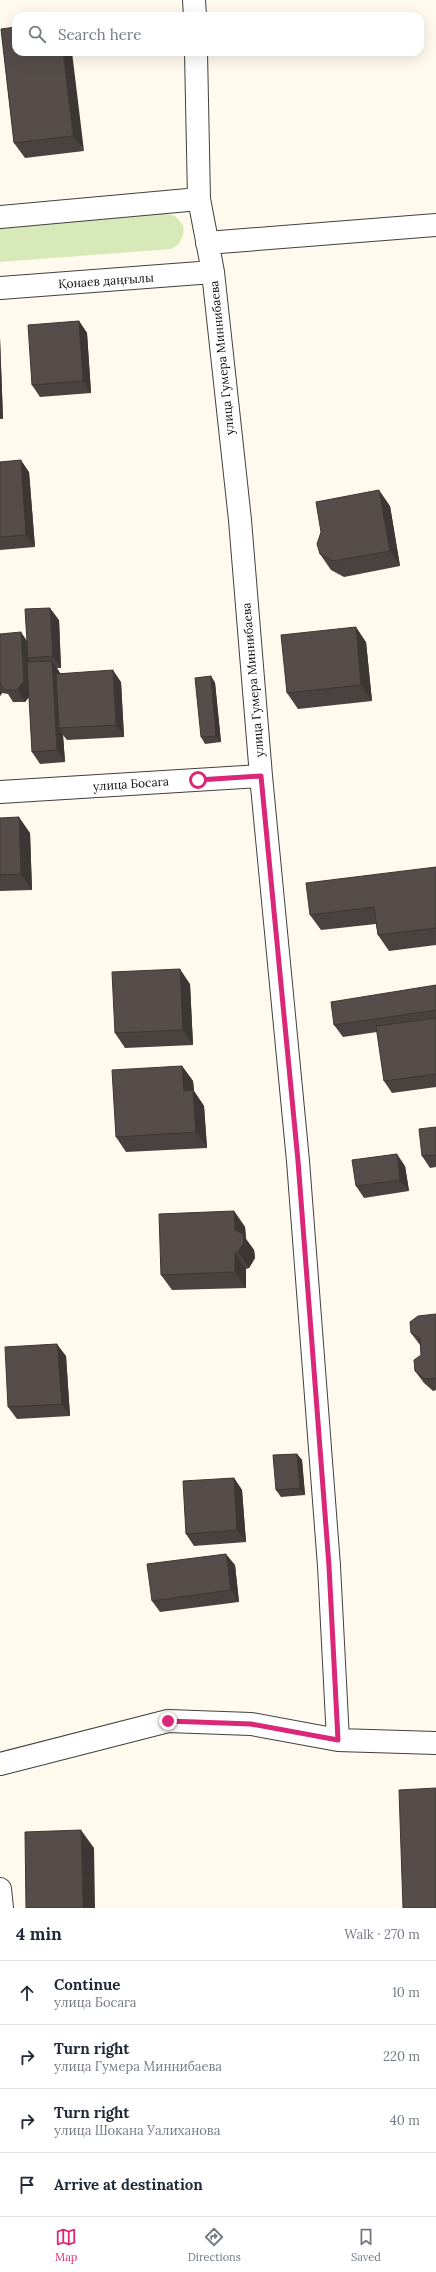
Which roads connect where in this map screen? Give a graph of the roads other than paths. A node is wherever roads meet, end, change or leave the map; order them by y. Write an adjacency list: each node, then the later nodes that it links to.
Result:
1 (194, 0): 2 (street)
2 (195, 12)
3 (196, 56): 4 (street, улица Гумера Миннибаева)
4 (199, 199): 5 (street); 7 (street, улица Гумера Миннибаева)
5 (0, 217)
6 (436, 225): 7 (street)
7 (207, 243): 8 (street, улица Гумера Миннибаева)
8 (213, 272): 9 (street, Қонаев даңғылы); 10 (street, улица Гумера Миннибаева)
9 (0, 288)
10 (261, 776): 11 (street, улица Босага); 12 (street, улица Гумера Миннибаева)
11 (0, 792)
12 (338, 1740): 13 (street); 14 (street)
13 (436, 1743)
14 (0, 1764)
15 (0, 1889): 16 (street)
16 (2, 1908)

